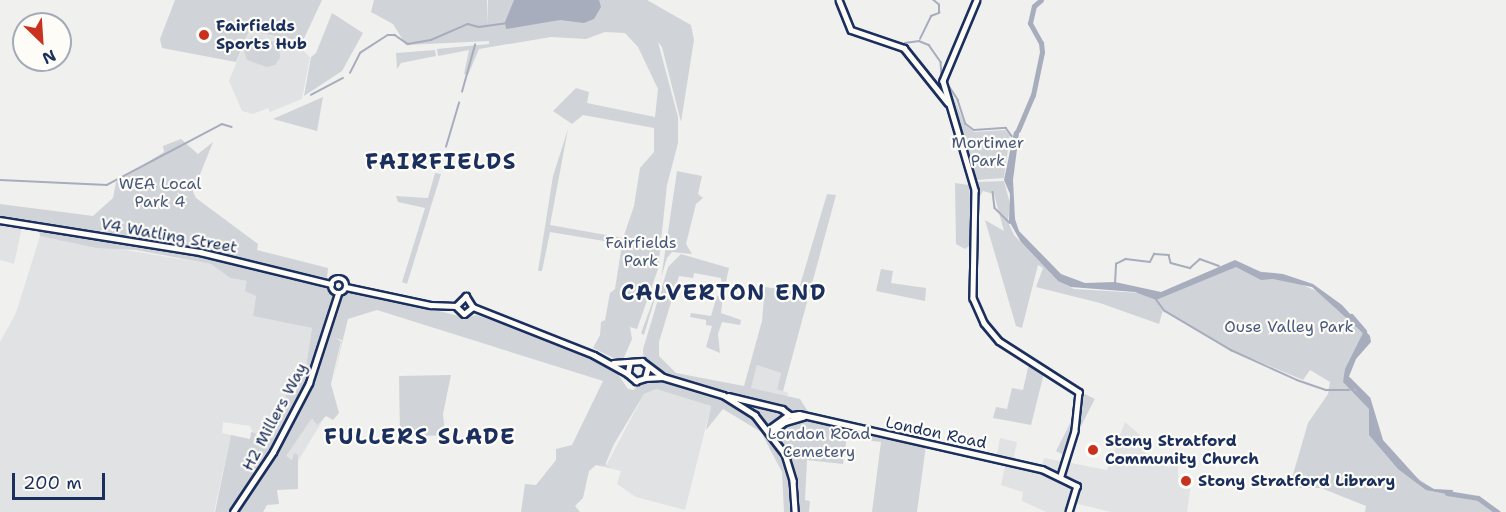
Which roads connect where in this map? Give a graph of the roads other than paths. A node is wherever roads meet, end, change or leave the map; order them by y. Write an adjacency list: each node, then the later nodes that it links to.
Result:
1 (839, 0): 3 (street)
2 (977, 0): 3 (street)
3 (950, 105): 20 (street)
4 (0, 220): 5 (street, V4 Watling Street)
5 (331, 284): 6 (street, V4 Watling Street); 7 (street)
6 (346, 287): 7 (street); 8 (street)
7 (338, 294): 21 (street, H2 Millers Way)
8 (456, 306): 9 (street); 9 (street)
9 (473, 307): 10 (street)
10 (613, 363): 11 (street); 13 (street)
11 (630, 364): 12 (street); 13 (street)
12 (648, 367): 14 (street); 15 (street)
13 (628, 374): 15 (street)
14 (663, 377): 15 (street); 16 (street, London Road)
15 (645, 378)
16 (736, 399): 17 (street, London Road); 19 (street)
17 (790, 415): 18 (street, London Road); 19 (street)
18 (805, 417): 19 (street); 20 (street, London Road)
19 (770, 431): 22 (street)
20 (1061, 476): 23 (street, London Road)
21 (234, 512)
22 (795, 512)
23 (1069, 512)

